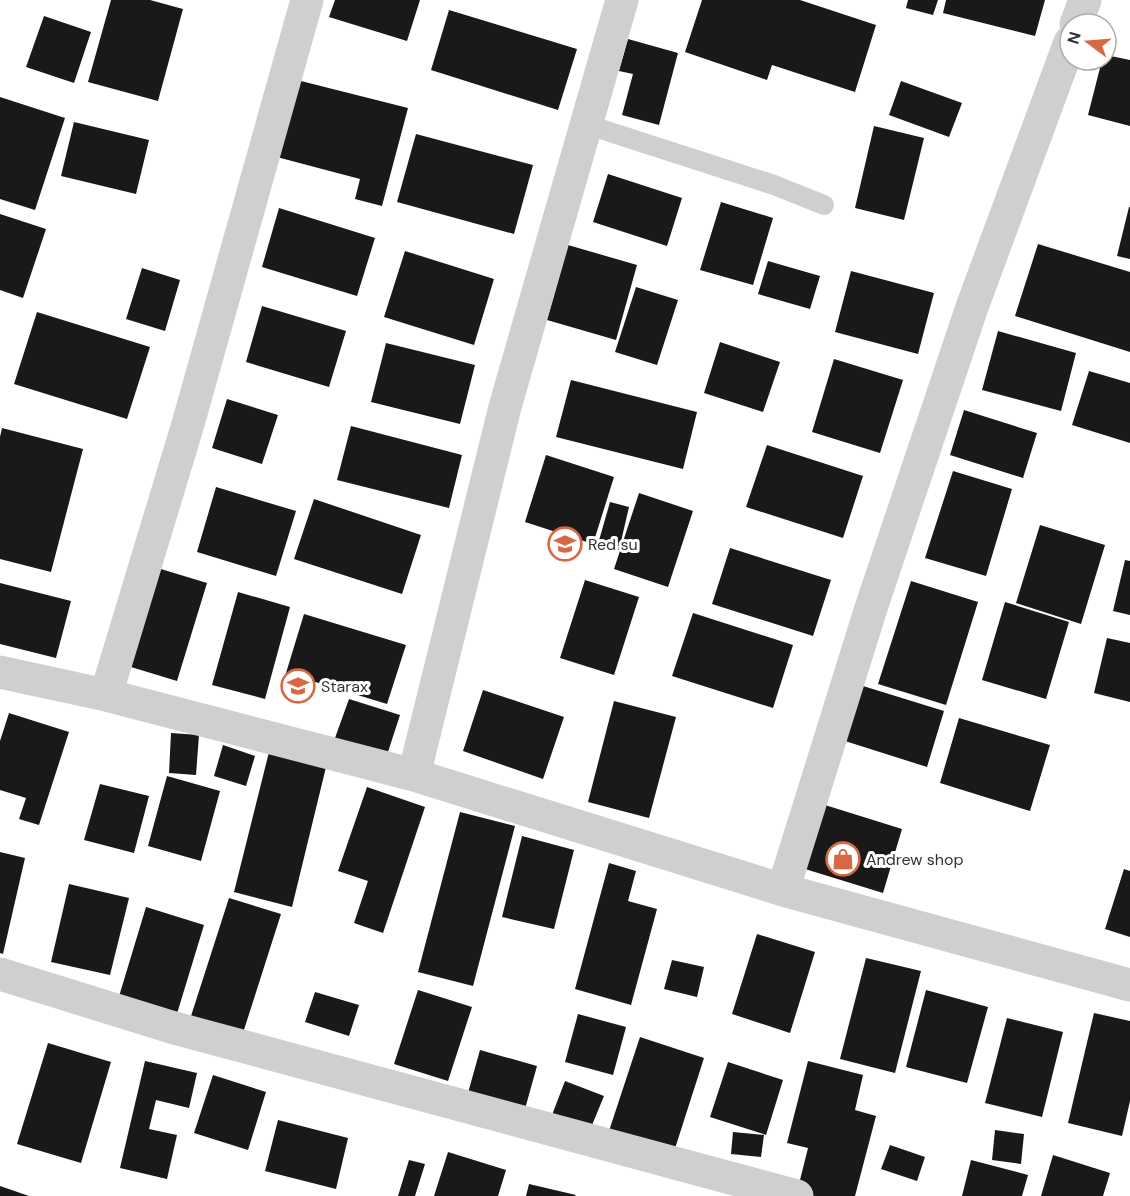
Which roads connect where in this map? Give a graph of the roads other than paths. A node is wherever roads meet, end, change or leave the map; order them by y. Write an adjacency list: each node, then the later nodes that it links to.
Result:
1 (308, 0): 7 (street)
2 (622, 0): 4 (street)
3 (1059, 72): 9 (street)
4 (585, 124): 5 (lane); 8 (street)
5 (824, 205)
6 (0, 672): 7 (street)
7 (106, 695): 8 (street)
8 (414, 775): 9 (street)
9 (783, 890): 11 (street)
10 (0, 974): 12 (street)
11 (1130, 985)
12 (797, 1196)

